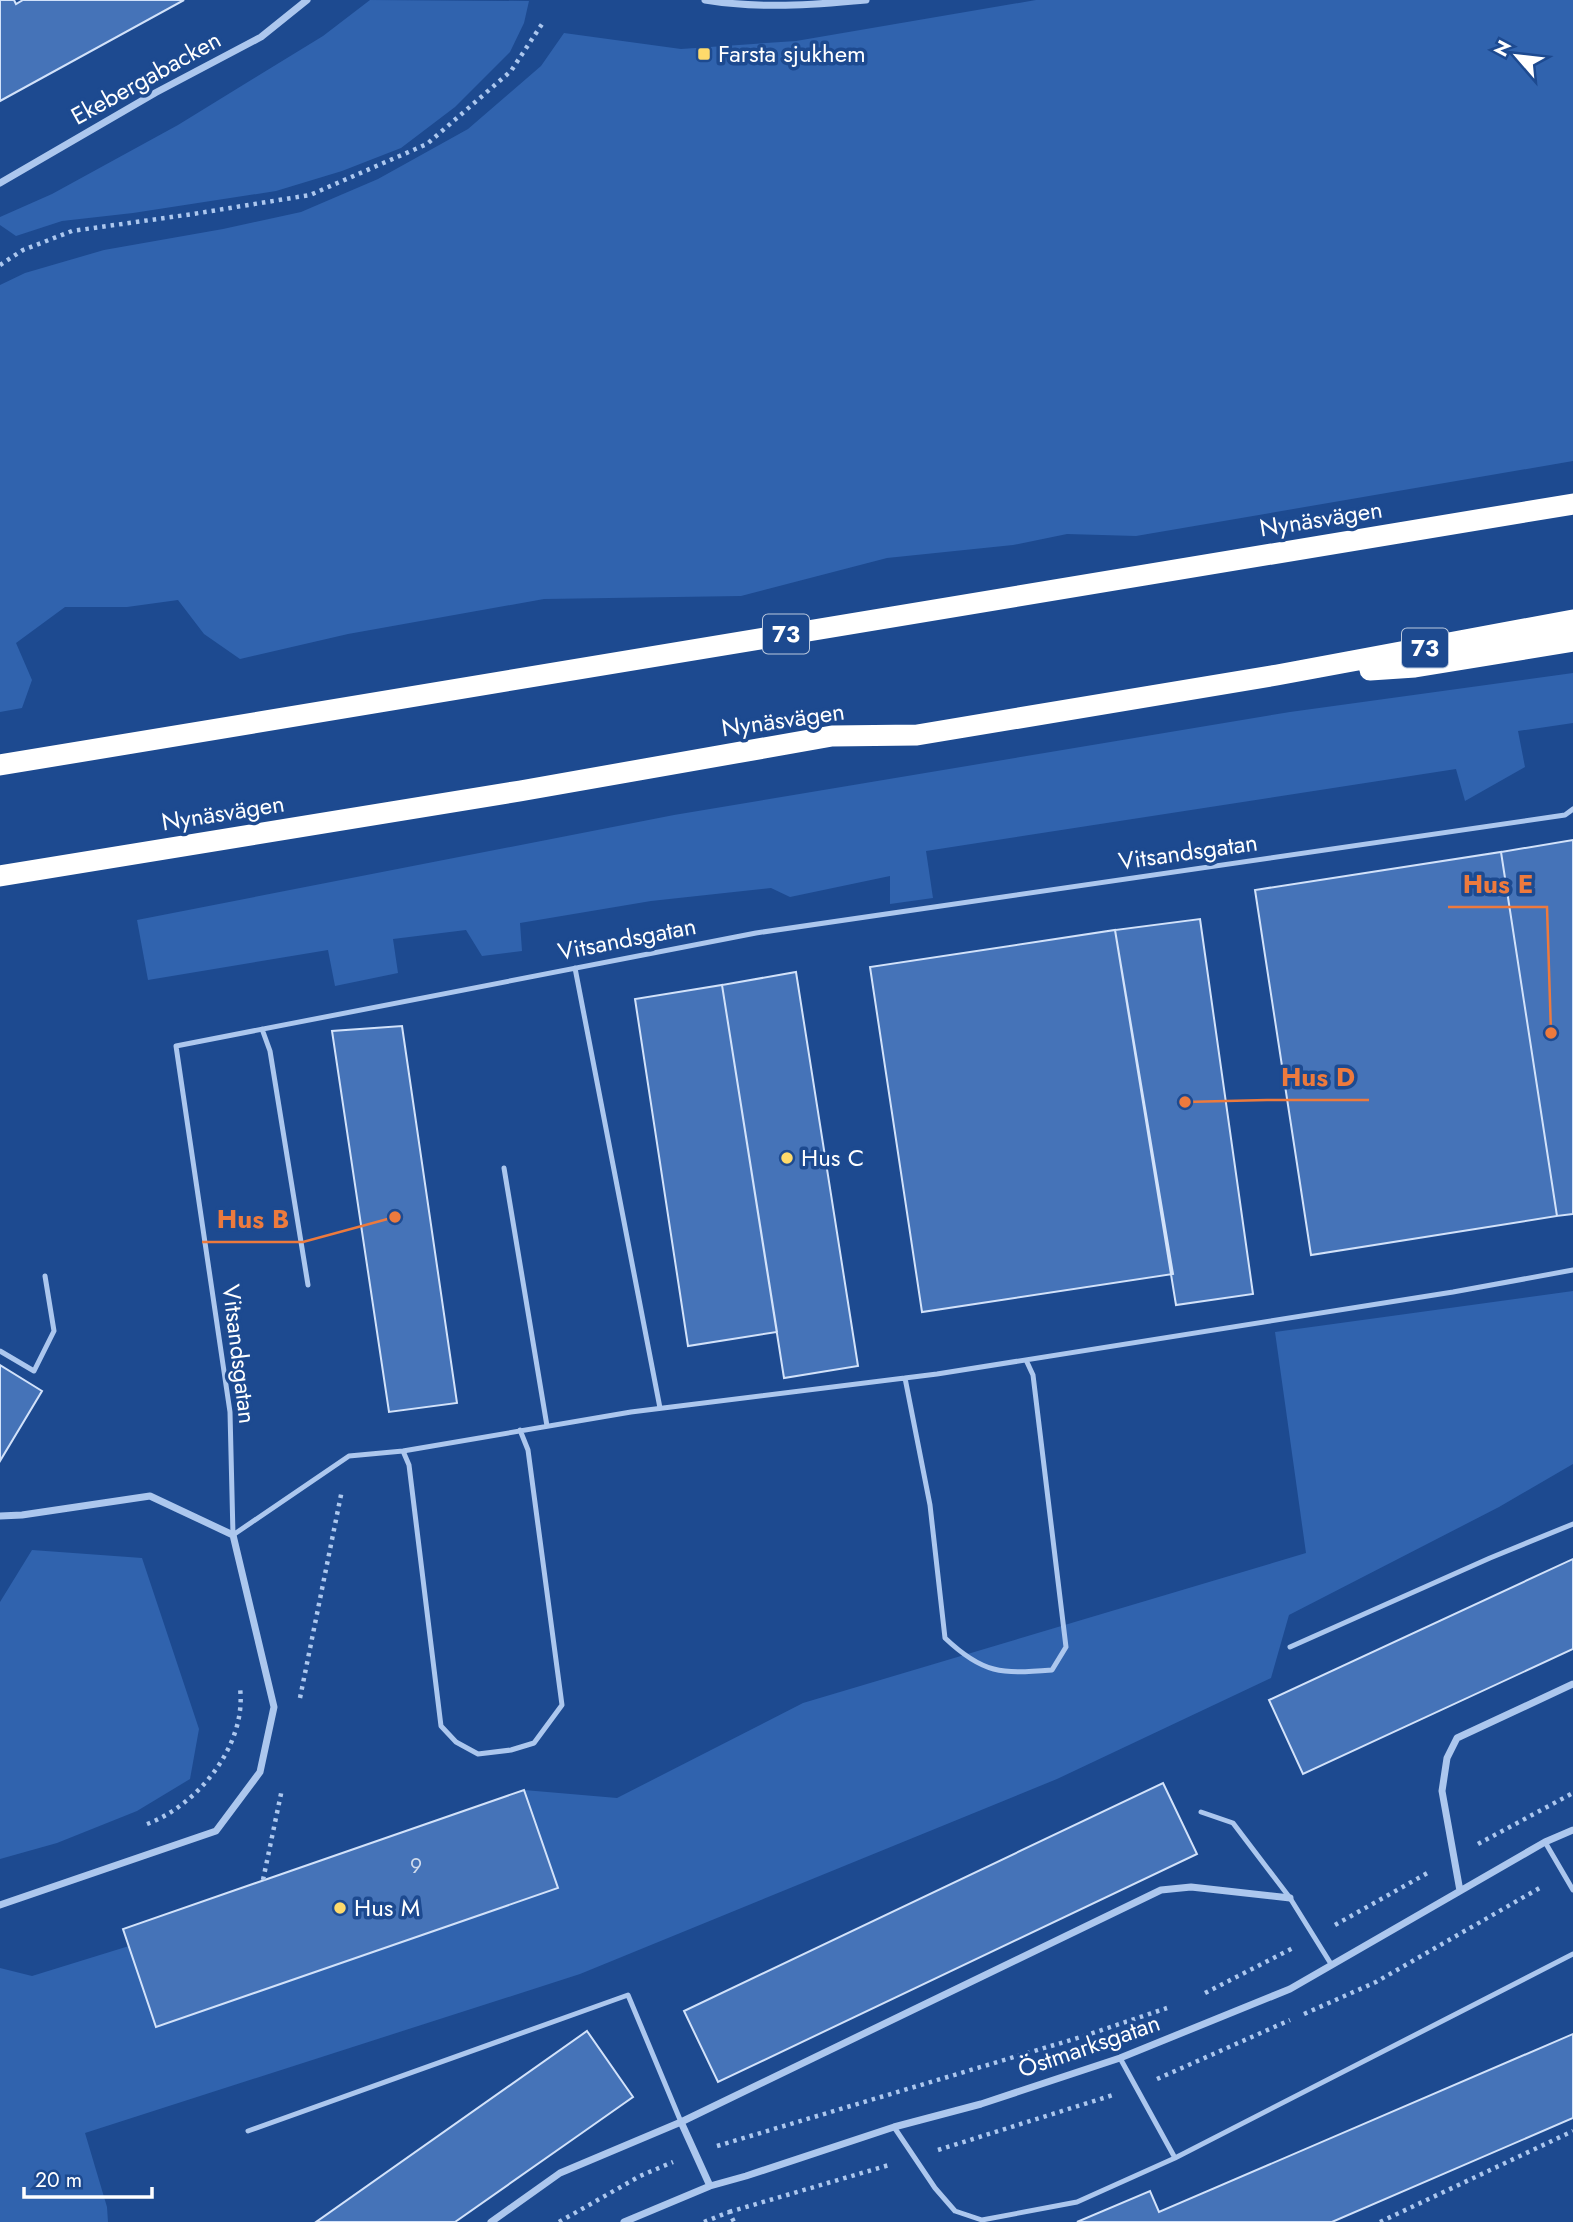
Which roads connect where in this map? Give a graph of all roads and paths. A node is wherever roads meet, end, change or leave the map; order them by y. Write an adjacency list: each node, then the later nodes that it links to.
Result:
1 (307, 0): 5 (street, Ekebergabacken)
2 (705, 0): 3 (street)
3 (866, 0)
4 (544, 21): 6 (path)
5 (0, 183)
6 (0, 265)
7 (1573, 504): 11 (highway, Nynäsvägen / 73)
8 (1573, 620): 10 (highway, Nynäsvägen / 73)
9 (1573, 641): 10 (highway)
10 (1277, 675): 13 (highway, Nynäsvägen / 73)
11 (0, 765)
12 (1573, 808): 14 (lane, Vitsandsgatan)
13 (0, 876)
14 (575, 968): 15 (lane, Vitsandsgatan); 23 (lane)
15 (262, 1029): 19 (lane); 30 (lane, Vitsandsgatan)
16 (504, 1168): 24 (lane)
17 (1573, 1270): 21 (lane)
18 (45, 1276): 20 (lane)
19 (308, 1285)
20 (0, 1351)
21 (1026, 1360): 22 (lane); 22 (lane)
22 (905, 1378): 23 (lane)
23 (660, 1408): 24 (lane)
24 (547, 1426): 25 (lane)
25 (520, 1430): 26 (lane); 26 (lane)
26 (402, 1451): 27 (lane)
27 (349, 1456): 30 (lane); 34 (path)
28 (0, 1516): 30 (street)
29 (1573, 1524): 31 (lane)
30 (233, 1535): 46 (street, Vitsandsgatan)
31 (1290, 1647)
32 (1573, 1684): 41 (street)
33 (240, 1686): 38 (path)
34 (299, 1703)
35 (283, 1785): 42 (path)
36 (1573, 1793): 41 (path)
37 (1201, 1812): 45 (lane)
38 (136, 1828)
39 (1573, 1830): 40 (street, Östmarksgatan)
40 (1545, 1842): 43 (lane); 44 (street, Östmarksgatan)
41 (1454, 1857): 44 (street); 47 (path)
42 (263, 1880)
43 (1573, 1890)
44 (1460, 1891): 49 (street, Östmarksgatan)
45 (1290, 1898): 47 (lane); 53 (street)
46 (0, 1905)
47 (1314, 1937): 49 (lane); 50 (path)
48 (1573, 1954): 58 (lane)
49 (1331, 1964): 52 (street, Östmarksgatan)
50 (1203, 1994)
51 (1178, 2004): 57 (path)
52 (1120, 2058): 54 (street, Östmarksgatan); 58 (lane)
53 (681, 2122): 55 (lane); 57 (street); 60 (street)
54 (894, 2127): 58 (lane); 59 (street, Östmarksgatan)
55 (248, 2131)
56 (1573, 2131): 65 (path)
57 (695, 2153): 59 (street); 61 (path)
58 (1175, 2158)
59 (710, 2186): 62 (street, Östmarksgatan)
60 (491, 2222)
61 (559, 2222)
62 (624, 2222)
63 (704, 2222): 64 (path)
64 (734, 2222)
65 (1380, 2222)

